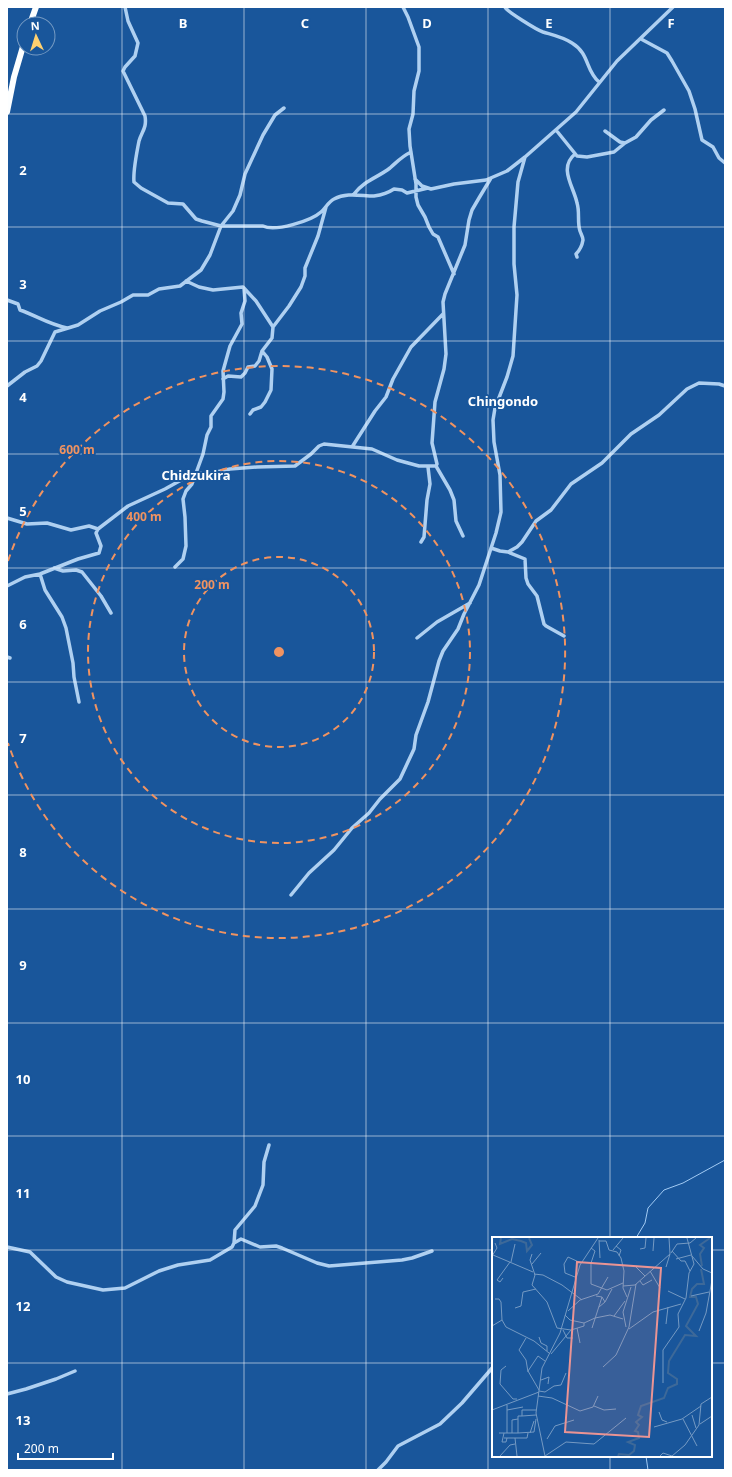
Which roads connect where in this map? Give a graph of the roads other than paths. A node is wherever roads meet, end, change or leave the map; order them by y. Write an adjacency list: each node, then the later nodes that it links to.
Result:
1 (125, 7): 24 (street)
2 (403, 7): 14 (street)
3 (505, 7): 7 (street)
4 (674, 7): 5 (street)
5 (641, 39): 7 (street); 17 (street)
6 (20, 56): 10 (highway)
7 (599, 82): 11 (street)
8 (284, 108): 24 (street)
9 (664, 110): 13 (street)
10 (7, 112)
11 (556, 130): 15 (street); 16 (street)
12 (605, 131): 13 (street)
13 (625, 142): 15 (street)
14 (411, 152): 19 (street); 22 (street)
15 (574, 154): 25 (street)
16 (525, 157): 18 (street); 46 (street)
17 (725, 163)
18 (491, 178): 20 (street); 26 (street)
19 (415, 179): 20 (street); 21 (street)
20 (428, 188): 21 (street)
21 (417, 191): 22 (street); 26 (street)
22 (354, 194): 23 (street)
23 (326, 206): 24 (street); 31 (street)
24 (222, 226): 27 (street)
25 (576, 257)
26 (454, 274): 30 (street)
27 (186, 281): 28 (street); 32 (street)
28 (244, 288): 31 (street); 34 (street)
29 (7, 300): 32 (street)
30 (443, 314): 38 (street); 40 (street)
31 (273, 327): 33 (street)
32 (70, 328): 35 (street)
33 (262, 351): 34 (street); 37 (street)
34 (223, 379): 41 (street)
35 (7, 386)
36 (725, 386): 47 (street)
37 (250, 414)
38 (352, 447): 39 (street); 41 (street)
39 (428, 466): 40 (street); 45 (street)
40 (436, 466): 44 (street)
41 (195, 473): 43 (street); 48 (street)
42 (7, 518): 43 (street)
43 (98, 529): 49 (street)
44 (463, 536)
45 (421, 542)
46 (491, 548): 47 (street); 52 (street)
47 (508, 552): 54 (street)
48 (175, 567)
49 (54, 568): 50 (street); 53 (street)
50 (40, 574): 51 (street); 56 (street)
51 (7, 586)
52 (471, 602): 55 (street); 57 (street)
53 (111, 613)
54 (564, 636)
55 (417, 638)
56 (79, 702)
57 (291, 895)
58 (269, 1145): 59 (street)
59 (234, 1243): 60 (street); 61 (street)
60 (7, 1247)
61 (432, 1251)
62 (492, 1368): 65 (street)
63 (75, 1371): 64 (street)
64 (7, 1394)
65 (378, 1470)

